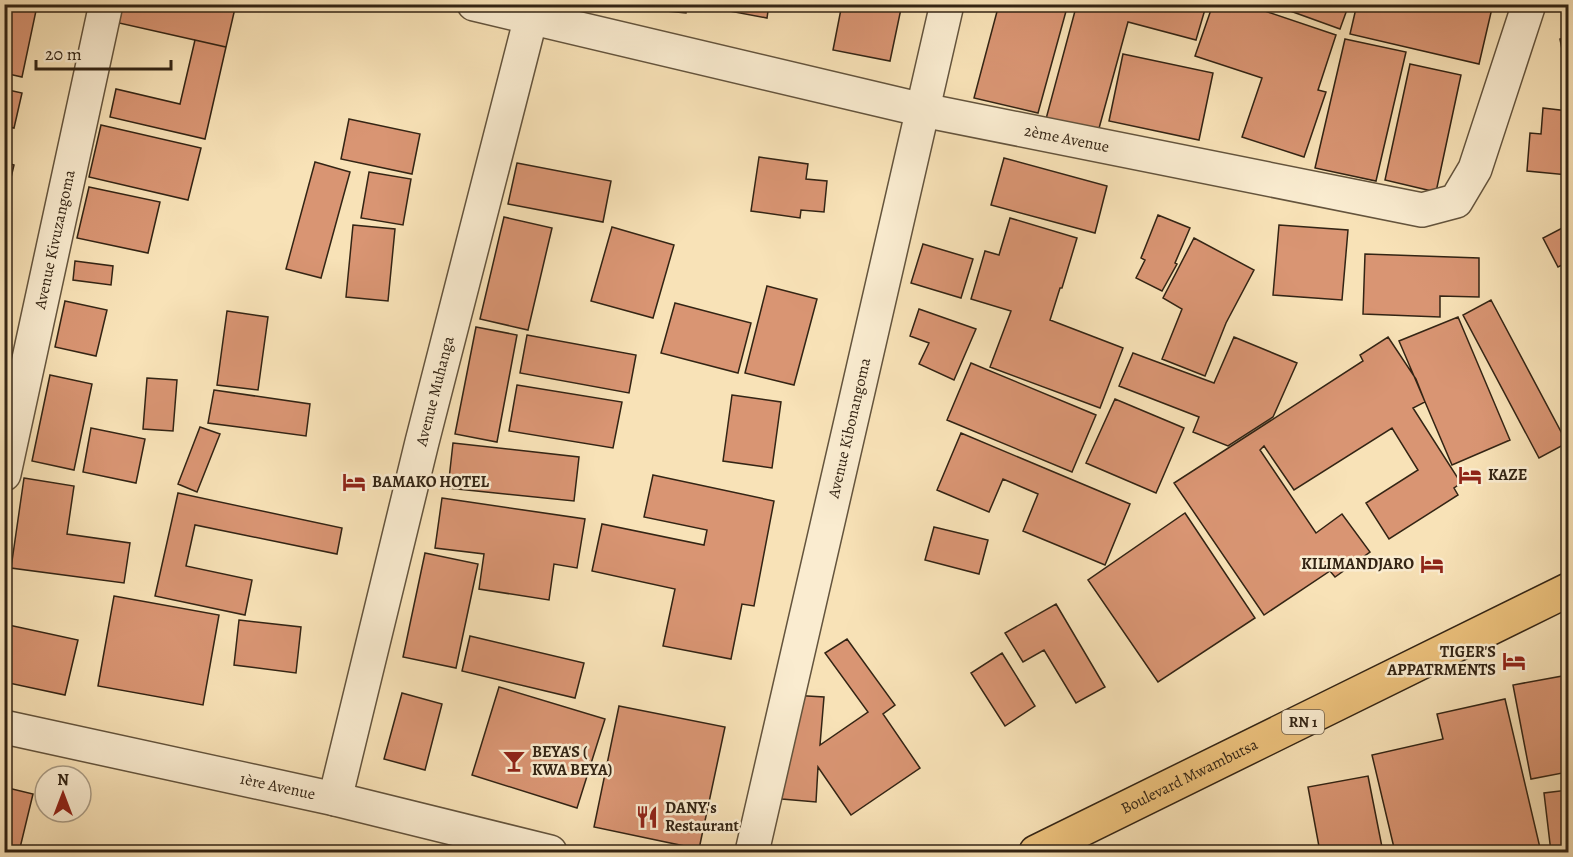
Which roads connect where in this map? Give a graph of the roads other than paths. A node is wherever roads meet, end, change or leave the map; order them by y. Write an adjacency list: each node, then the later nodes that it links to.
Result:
1 (106, 4): 7 (street, Avenue Kivuzangoma)
2 (474, 4): 5 (street, 2ème Avenue)
3 (947, 4): 6 (street, Avenue Kibonangoma)
4 (1529, 4): 6 (street, 2ème Avenue)
5 (542, 14): 6 (street, 2ème Avenue); 10 (street, Avenue Muhanga)
6 (923, 110): 12 (street, Avenue Kibonangoma)
7 (4, 474)
8 (1569, 590): 13 (highway, Boulevard Mwambutsa / RN 1)
9 (4, 727): 10 (street, 1ère Avenue)
10 (335, 799): 11 (street, 1ère Avenue)
11 (550, 852)
12 (752, 852)
13 (1036, 852)

